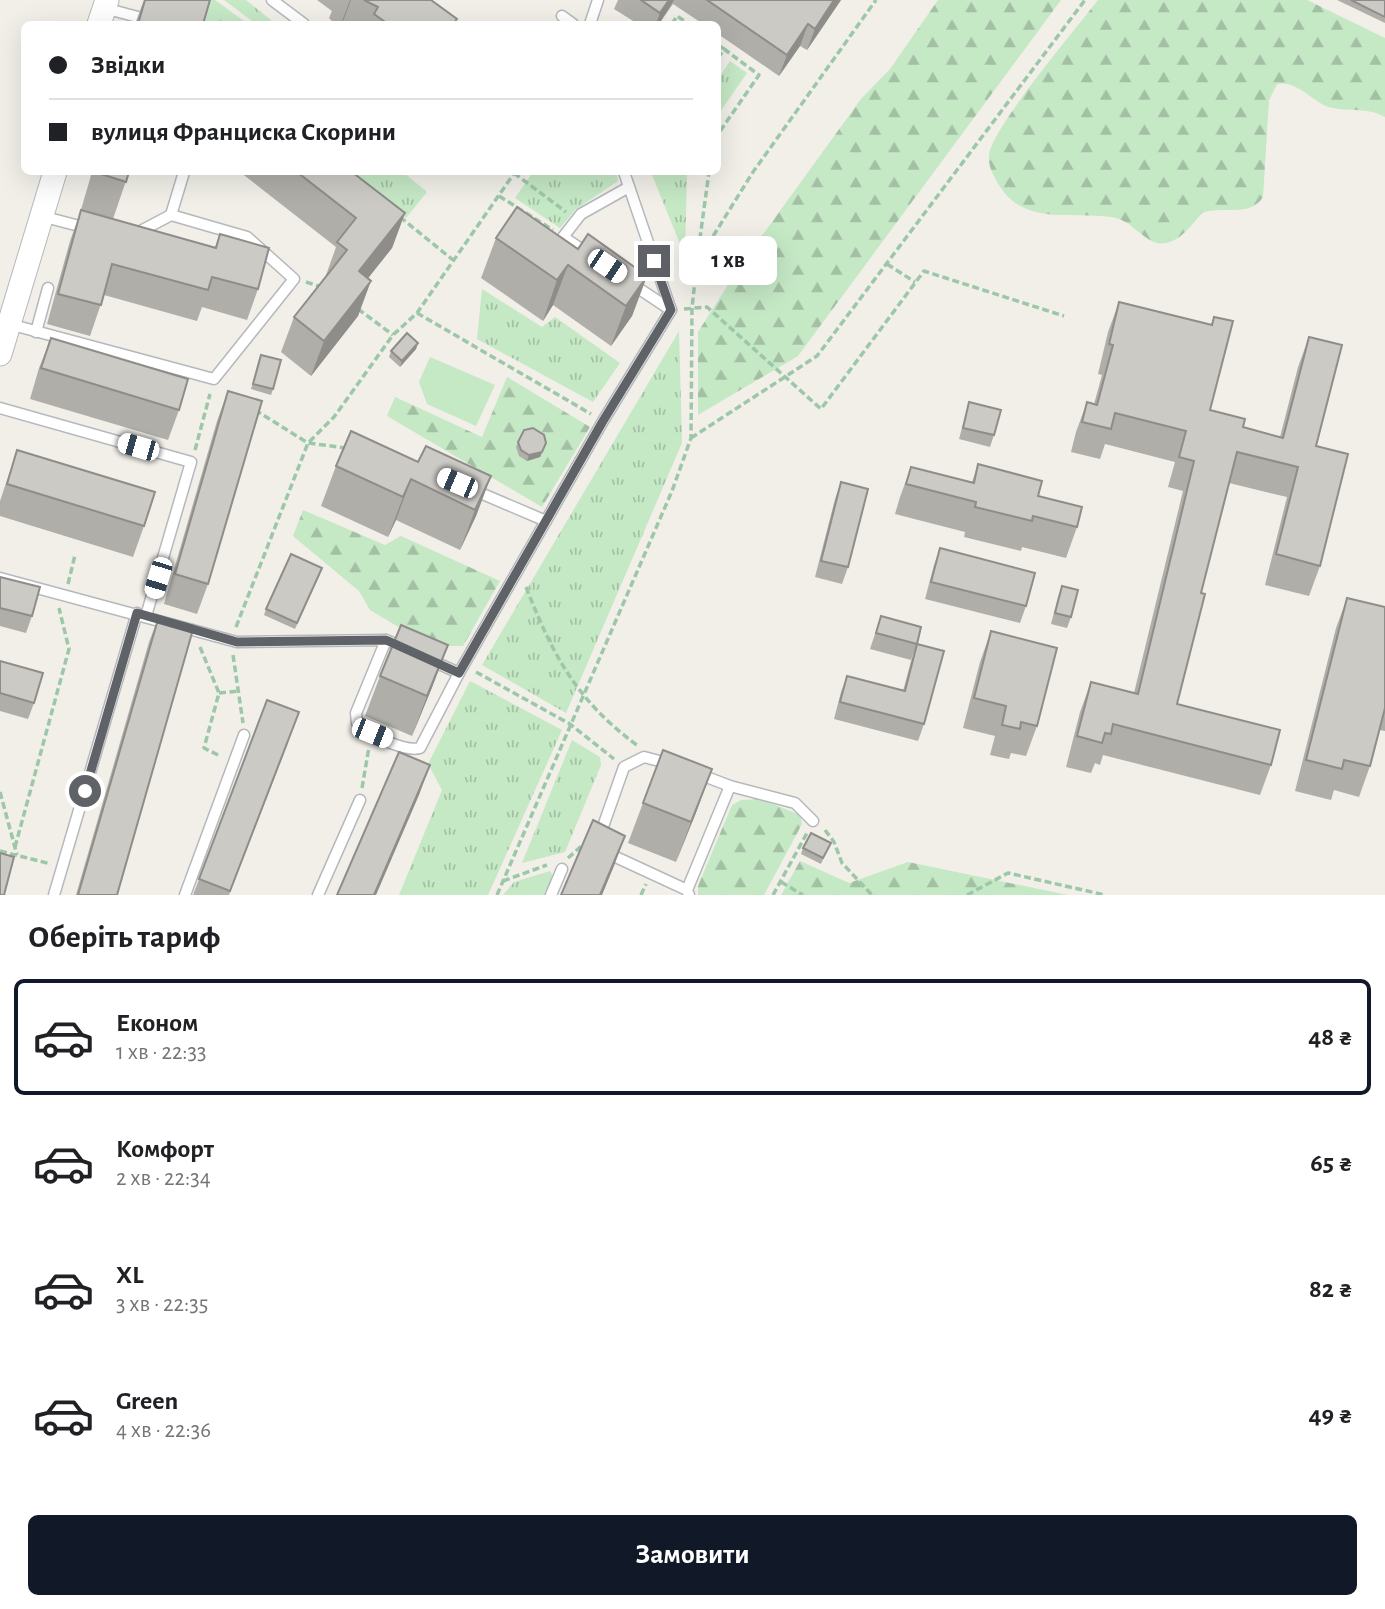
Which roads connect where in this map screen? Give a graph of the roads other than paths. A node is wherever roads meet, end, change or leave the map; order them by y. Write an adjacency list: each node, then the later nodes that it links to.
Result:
1 (272, 0): 6 (lane)
2 (598, 0): 8 (lane)
3 (103, 11): 5 (lane)
4 (562, 16): 7 (lane)
5 (150, 21)
6 (300, 21)
7 (569, 21)
8 (591, 21)
9 (54, 175): 14 (street)
10 (183, 175): 13 (lane)
11 (625, 175): 12 (lane)
12 (629, 187): 17 (lane); 20 (lane)
13 (171, 215): 16 (lane); 22 (lane)
14 (41, 216): 15 (lane); 21 (street)
15 (103, 233)
16 (126, 239)
17 (596, 259)
18 (617, 274): 20 (lane)
19 (48, 288): 22 (lane)
20 (671, 310): 26 (lane)
21 (9, 324): 22 (lane); 23 (street)
22 (36, 332)
23 (0, 354)
24 (0, 408): 28 (lane)
25 (462, 485): 26 (lane)
26 (545, 521): 30 (lane)
27 (0, 578): 28 (lane)
28 (142, 615): 29 (lane); 37 (lane)
29 (386, 640): 30 (lane); 30 (lane)
30 (461, 669)
31 (244, 735): 38 (lane)
32 (730, 786): 34 (lane); 36 (lane); 36 (lane)
33 (360, 800): 39 (lane)
34 (813, 821)
35 (561, 864): 40 (lane)
36 (688, 893)
37 (54, 895)
38 (185, 895)
39 (318, 895)
40 (551, 895)

